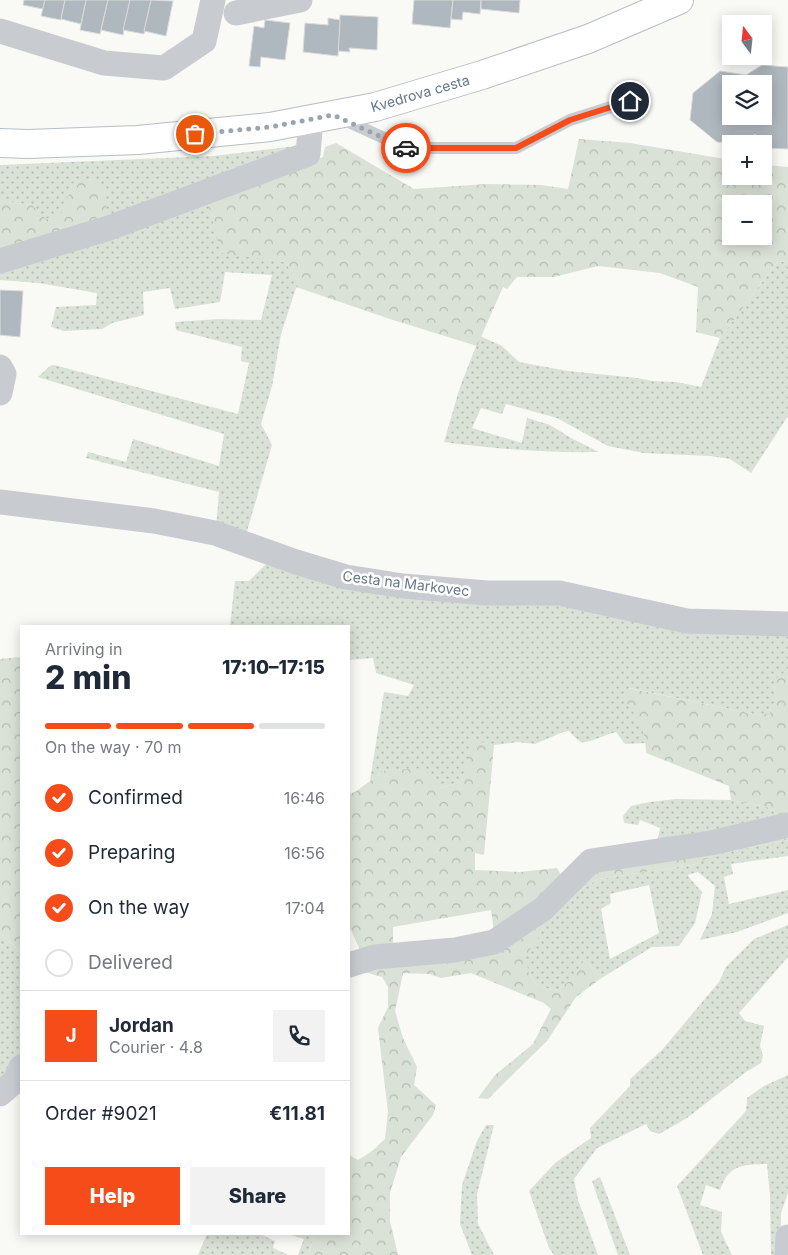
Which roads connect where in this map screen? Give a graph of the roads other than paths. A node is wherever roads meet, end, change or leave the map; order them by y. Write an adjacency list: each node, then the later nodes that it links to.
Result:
1 (213, 0): 5 (street)
2 (300, 0): 4 (street)
3 (679, 0): 7 (street, Kvedrova cesta)
4 (236, 14)
5 (0, 31)
6 (630, 101): 7 (lane)
7 (322, 117): 8 (street, Kvedrova cesta); 9 (street)
8 (0, 143)
9 (0, 261)
10 (0, 367): 11 (street)
11 (0, 393)
12 (0, 502): 13 (street, Cesta na Markovec)
13 (788, 624)
14 (788, 825): 15 (street)
15 (350, 964)
16 (20, 1069): 17 (street)
17 (0, 1094)
18 (788, 1238): 19 (street)
19 (787, 1255)

